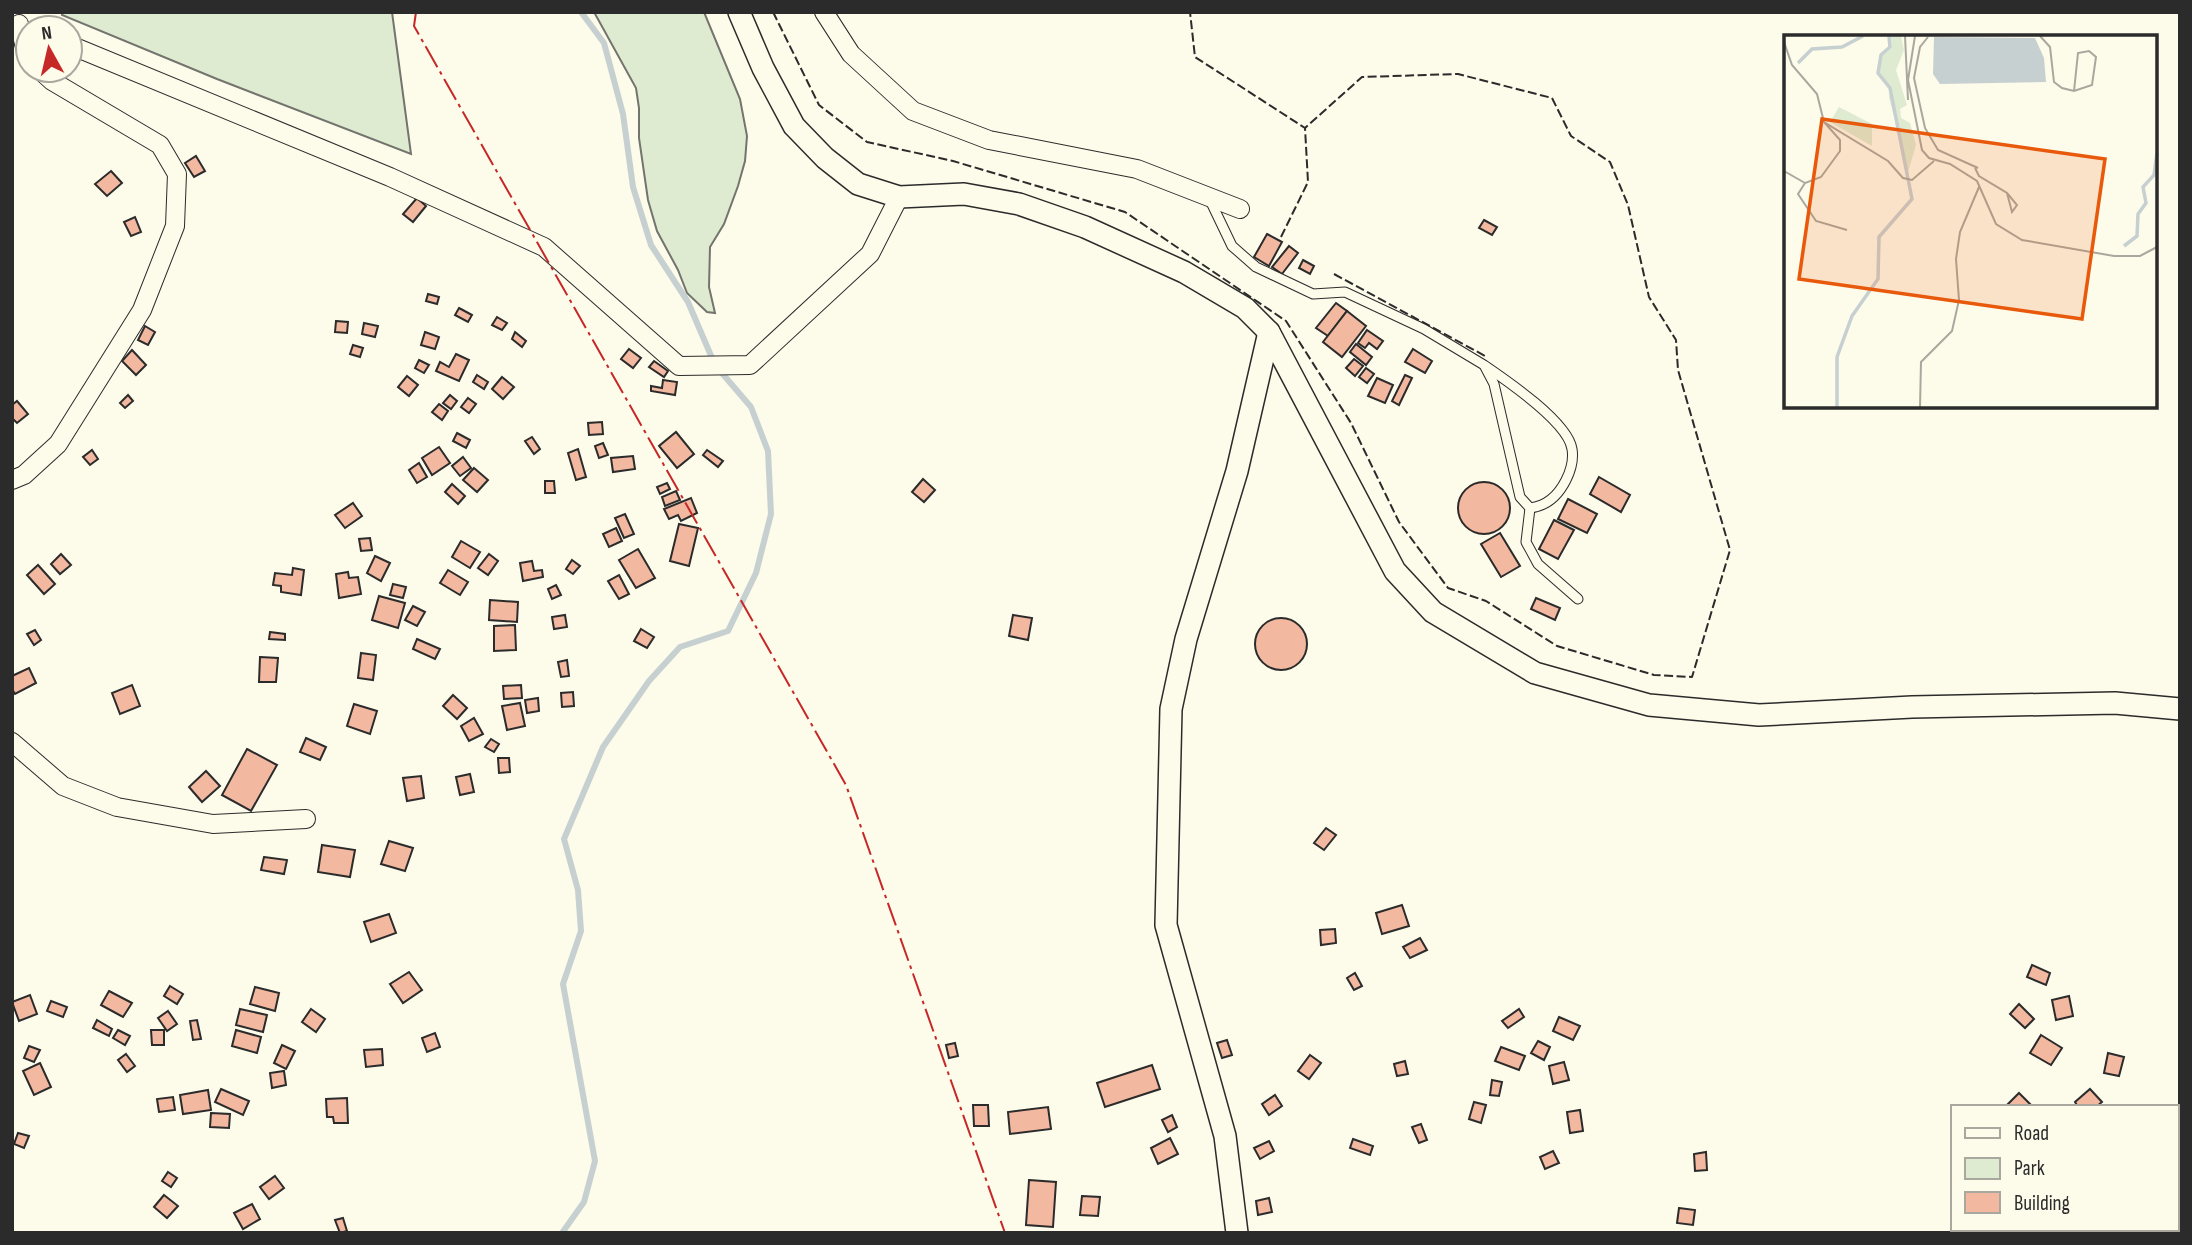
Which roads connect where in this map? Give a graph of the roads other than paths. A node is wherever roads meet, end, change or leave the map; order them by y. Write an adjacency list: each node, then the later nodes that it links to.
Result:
1 (739, 12): 5 (street)
2 (824, 12): 6 (street)
3 (84, 51): 5 (street)
4 (57, 84): 10 (street)
5 (899, 197): 8 (street)
6 (1208, 197): 7 (street); 9 (lane)
7 (1240, 209)
8 (1269, 332): 13 (street); 16 (street)
9 (1484, 365): 11 (lane); 11 (lane)
10 (12, 480)
11 (1530, 508): 12 (lane)
12 (1578, 599)
13 (2180, 709)
14 (12, 742): 15 (street)
15 (306, 820)
16 (1237, 1233)

